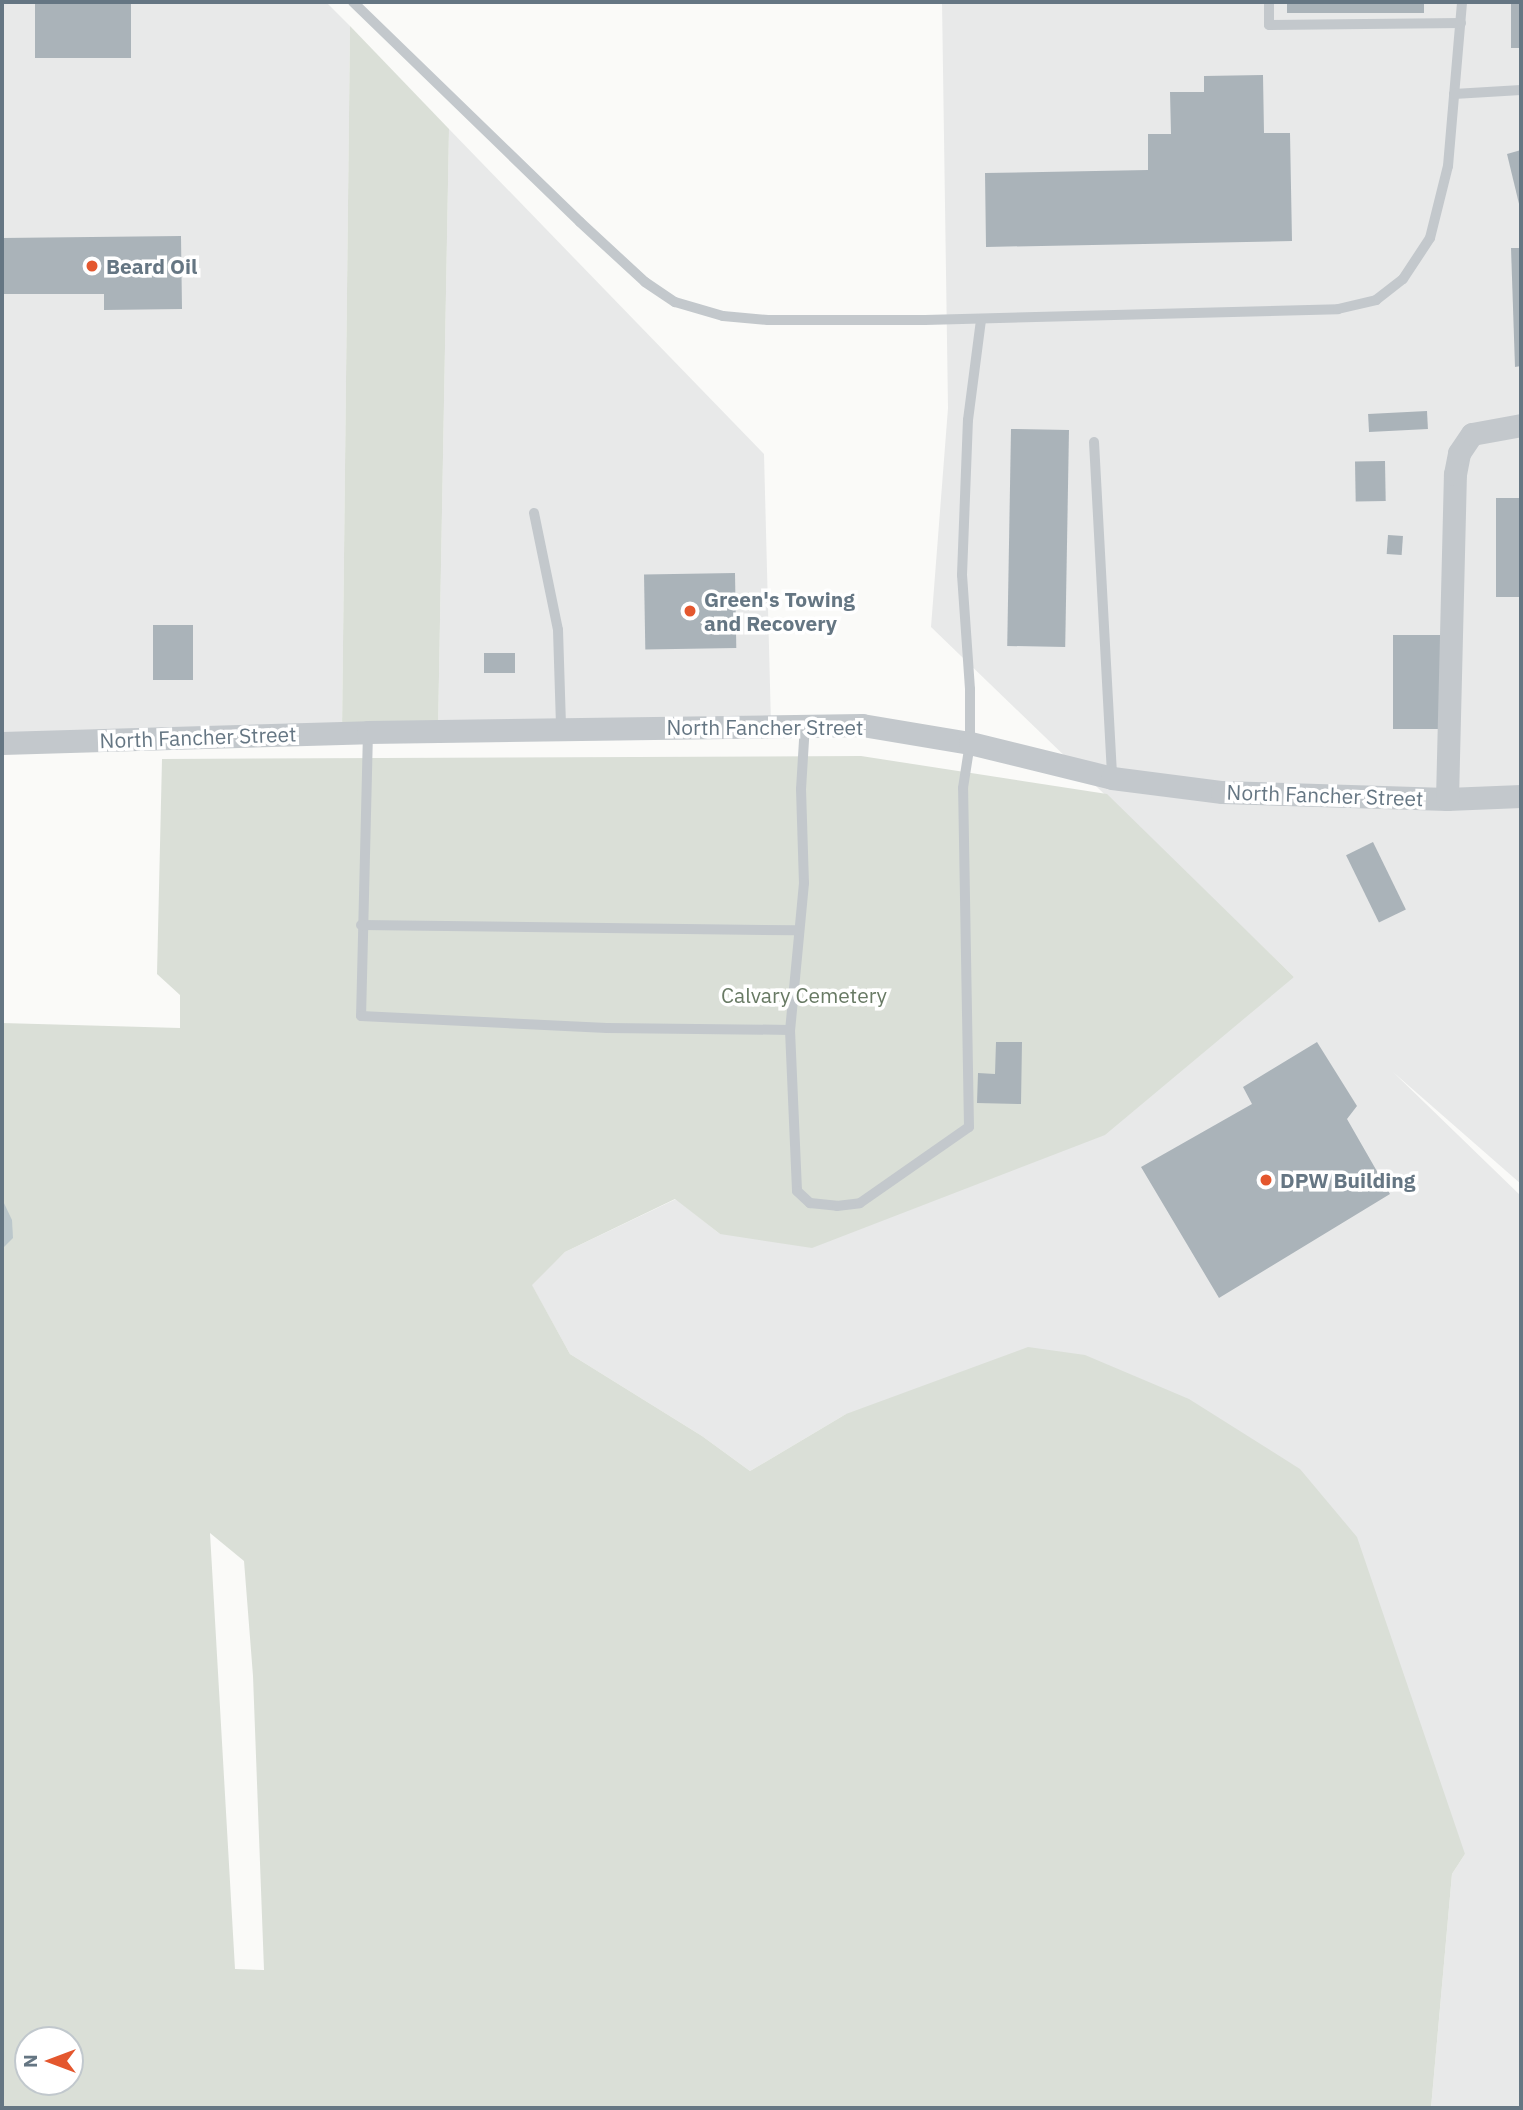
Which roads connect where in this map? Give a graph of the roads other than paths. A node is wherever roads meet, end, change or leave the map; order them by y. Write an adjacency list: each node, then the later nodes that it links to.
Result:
1 (354, 2): 7 (lane)
2 (1269, 2): 4 (lane)
3 (1462, 2): 4 (lane)
4 (1461, 23): 6 (lane)
5 (1521, 90): 6 (lane)
6 (1454, 94): 7 (lane)
7 (981, 320): 15 (lane)
8 (1521, 425): 18 (street)
9 (1094, 442): 16 (lane)
10 (534, 513): 12 (lane)
11 (805, 724): 12 (street, North Fancher Street); 15 (street, North Fancher Street); 20 (lane)
12 (561, 728): 13 (street, North Fancher Street)
13 (368, 732): 14 (street, North Fancher Street); 19 (lane)
14 (2, 743)
15 (970, 743): 16 (street, North Fancher Street); 21 (lane)
16 (1112, 778): 18 (street, North Fancher Street)
17 (1521, 796): 18 (street, North Fancher Street)
18 (1447, 799)
19 (361, 925): 20 (lane); 21 (lane)
20 (796, 930): 21 (lane)
21 (790, 1030)

